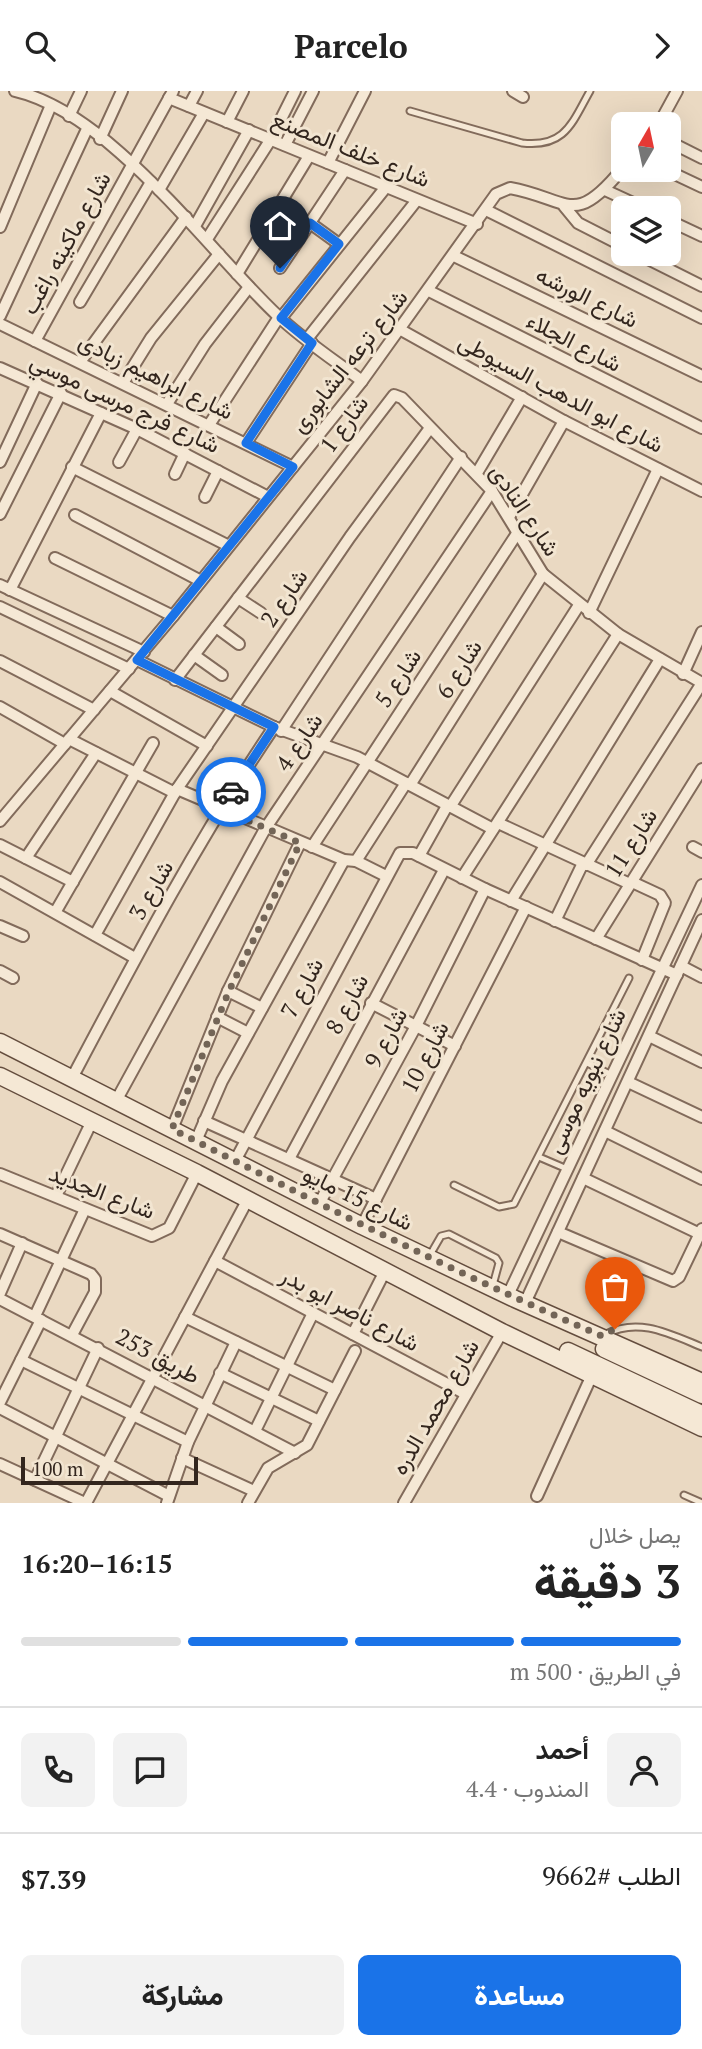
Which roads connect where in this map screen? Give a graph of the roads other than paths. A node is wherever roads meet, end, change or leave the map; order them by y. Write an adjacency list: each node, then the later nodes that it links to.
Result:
1 (15, 91): 11 (street)
2 (81, 91): 18 (street)
3 (122, 91): 22 (street)
4 (197, 91): 14 (street)
5 (243, 91): 19 (street)
6 (295, 91): 23 (street)
7 (313, 91): 24 (street)
8 (365, 91): 28 (street)
9 (590, 91): 15 (lane)
10 (677, 91): 16 (street)
11 (36, 94): 13 (street)
12 (171, 95): 14 (street, شارع خلف المصنع); 29 (street, شارع ماكينه راغب)
13 (51, 104): 18 (street); 46 (street)
14 (189, 106): 17 (street, شارع خلف المصنع)
15 (410, 111)
16 (666, 112)
17 (204, 113): 19 (street, شارع خلف المصنع); 33 (street)
18 (69, 116): 20 (street)
19 (227, 122): 21 (street, شارع خلف المصنع)
20 (87, 129): 22 (street); 60 (street)
21 (249, 130): 23 (street, شارع خلف المصنع); 44 (street)
22 (100, 139): 29 (street)
23 (271, 139): 24 (street, شارع خلف المصنع); 48 (street)
24 (285, 145): 26 (street, شارع خلف المصنع)
25 (681, 148): 27 (street)
26 (309, 156): 28 (street, شارع خلف المصنع); 55 (street)
27 (702, 158)
28 (328, 163): 30 (street, شارع خلف المصنع)
29 (133, 166): 33 (street); 65 (street, شارع ماكينه راغب)
30 (345, 170): 34 (street, شارع خلف المصنع); 42 (street)
31 (681, 177): 35 (street)
32 (612, 182): 36 (street)
33 (155, 186): 41 (street); 59 (street)
34 (386, 187): 38 (street, شارع خلف المصنع); 50 (street)
35 (702, 187)
36 (605, 190): 37 (street); 39 (street)
37 (618, 196)
38 (417, 200): 43 (street, شارع خلف المصنع); 66 (street)
39 (564, 206): 40 (street, شارع ترعه الشابورى); 49 (street)
40 (486, 210): 43 (street, شارع ترعه الشابورى); 62 (street)
41 (186, 217): 44 (street); 67 (street)
42 (310, 223): 50 (street); 54 (street)
43 (477, 224): 52 (street, شارع ترعه الشابورى)
44 (195, 226): 48 (street)
45 (681, 226): 47 (street)
46 (0, 227)
47 (702, 236)
48 (207, 239): 51 (street)
49 (611, 240)
50 (339, 244): 61 (street)
51 (219, 254): 55 (street); 72 (street)
52 (454, 256): 58 (street, شارع ترعه الشابورى); 69 (street, شارع الورشه)
53 (662, 266): 56 (street)
54 (280, 268)
55 (237, 274): 57 (street)
56 (702, 286)
57 (249, 287): 61 (street); 76 (street)
58 (429, 291): 64 (street, شارع ترعه الشابورى); 81 (street, شارع الجلاء)
59 (80, 302)
60 (0, 316)
61 (280, 317): 66 (street); 79 (street)
62 (702, 317)
63 (0, 324): 65 (street, شارع ابراهيم زبادى)
64 (401, 330): 70 (street, شارع ترعه الشابورى); 75 (street, شارع ابو الدهب السيوطى)
65 (35, 341): 67 (street, شارع ابراهيم زبادى)
66 (309, 341): 70 (street); 83 (street)
67 (80, 362): 72 (street, شارع ابراهيم زبادى)
68 (0, 368): 71 (street, شارع فرج مرسى موسي)
69 (702, 376)
70 (362, 381): 89 (street, شارع ترعه الشابورى)
71 (37, 383): 73 (street, شارع فرج مرسى موسي); 86 (street)
72 (122, 383): 76 (street, شارع ابراهيم زبادى)
73 (61, 393): 77 (street, شارع فرج مرسى موسي); 98 (street)
74 (394, 395): 80 (street, شارع النادى); 107 (street, شارع 1)
75 (522, 397): 78 (street, شارع ابو الدهب السيوطى); 92 (street)
76 (167, 404): 79 (street, شارع ابراهيم زبادى)
77 (101, 413): 82 (street, شارع فرج مرسى موسي); 88 (street)
78 (565, 421): 90 (street, شارع ابو الدهب السيوطى); 100 (street)
79 (209, 425): 83 (street, شارع ابراهيم زبادى)
80 (430, 428): 85 (street, شارع النادى); 128 (street, شارع 2)
81 (702, 428)
82 (137, 429): 84 (street, شارع فرج مرسى موسي); 87 (street)
83 (246, 443): 89 (street, شارع ابراهيم زبادى)
84 (185, 453): 91 (street, شارع فرج مرسى موسي); 93 (street)
85 (461, 457): 92 (street, شارع النادى); 130 (street, شارع 3)
86 (0, 462)
87 (119, 462)
88 (72, 467): 102 (street); 106 (street)
89 (293, 467): 96 (street, شارع ترعه الشابورى)
90 (659, 469): 95 (street, شارع ابو الدهب السيوطى); 111 (street)
91 (218, 471): 96 (street, شارع فرج مرسى موسي); 97 (street)
92 (477, 473): 94 (street, شارع النادى)
93 (175, 474)
94 (492, 491): 100 (street, شارع النادى); 133 (street, شارع 4)
95 (702, 491)
96 (268, 497): 102 (street, شارع ترعه الشابورى)
97 (205, 498)
98 (0, 514)
99 (75, 515): 105 (street)
100 (509, 517): 101 (street, شارع النادى)
101 (518, 531): 104 (street, شارع النادى); 136 (street, شارع 5)
102 (227, 545): 105 (street, شارع ترعه الشابورى)
103 (55, 558): 112 (street)
104 (543, 574): 108 (street, شارع النادى); 139 (street, شارع 6)
105 (199, 580): 112 (street, شارع ترعه الشابورى)
106 (5, 587): 118 (street)
107 (238, 598): 110 (street); 113 (street, شارع 1)
108 (579, 605): 111 (street, شارع النادى); 141 (street)
109 (0, 607): 121 (street)
110 (261, 613)
111 (589, 613): 115 (street, شارع النادى)
112 (173, 616): 118 (street, شارع ترعه الشابورى)
113 (216, 627): 116 (street); 117 (street, شارع 1)
114 (702, 633): 122 (street)
115 (618, 634): 119 (street, شارع النادى); 144 (street)
116 (239, 644)
117 (194, 655): 123 (street); 124 (street, شارع 1)
118 (140, 656): 121 (street, شارع ترعه الشابورى); 124 (street)
119 (660, 659): 122 (street, شارع النادى); 147 (street)
120 (0, 661): 129 (street)
121 (129, 669): 126 (street, شارع ترعه الشابورى)
122 (683, 674): 125 (street, شارع النادى)
123 (222, 675)
124 (175, 680): 128 (street)
125 (702, 683): 154 (street)
126 (110, 691): 129 (street, شارع ترعه الشابورى); 134 (street)
127 (0, 707): 131 (street)
128 (232, 709): 130 (street); 134 (street, شارع 2)
129 (94, 710): 131 (street, شارع ترعه الشابورى)
130 (278, 729): 133 (street); 142 (street, شارع 3)
131 (67, 742): 135 (street); 143 (street, شارع ترعه الشابورى)
132 (153, 743): 138 (street)
133 (323, 745): 136 (street); 145 (street, شارع 4)
134 (207, 746): 140 (street, شارع 2)
135 (96, 753): 138 (street); 151 (street)
136 (368, 762): 139 (street); 149 (street, شارع 5)
137 (702, 769): 160 (street, شارع 11)
138 (136, 773): 140 (street); 159 (street)
139 (408, 784): 141 (street); 153 (street, شارع 6)
140 (176, 791): 142 (street); 169 (street, شارع 2)
141 (449, 806): 144 (street); 150 (street)
142 (221, 809): 145 (street); 172 (street, شارع 3)
143 (0, 821)
144 (496, 826): 147 (street); 157 (street)
145 (265, 829): 146 (street); 195 (street, شارع 4)
146 (300, 843): 149 (street); 180 (street)
147 (543, 844): 154 (street); 163 (street)
148 (0, 845): 151 (street)
149 (312, 847): 152 (street)
150 (419, 856): 155 (street); 156 (street, شارع 7)
151 (26, 858): 159 (street)
152 (344, 860): 153 (street); 182 (street)
153 (356, 861): 156 (street)
154 (585, 864): 160 (street); 166 (street)
155 (444, 870): 157 (street); 181 (street, شارع 8)
156 (386, 876): 201 (street, شارع 7)
157 (462, 878): 162 (street)
158 (0, 882): 165 (street)
159 (73, 882): 165 (street)
160 (631, 883): 171 (street, شارع 11); 173 (street)
161 (702, 885): 174 (street, شارع نبويه موسى)
162 (485, 889): 163 (street); 184 (street, شارع 9)
163 (511, 901): 164 (street)
164 (526, 907): 166 (street); 188 (street, شارع 10)
165 (56, 911): 169 (street)
166 (555, 921): 171 (street)
167 (702, 921): 176 (street, شارع نبويه موسى)
168 (0, 926): 170 (street)
169 (95, 935): 172 (street)
170 (23, 936)
171 (596, 939): 173 (street)
172 (135, 958): 192 (street, شارع 3)
173 (642, 960): 174 (street)
174 (662, 969): 176 (street); 191 (street, شارع نبويه موسى)
175 (0, 971): 178 (street)
176 (679, 971): 177 (street); 186 (street, شارع نبويه موسى)
177 (702, 977)
178 (13, 978)
179 (629, 978): 190 (lane)
180 (229, 991): 182 (street); 183 (street)
181 (371, 1003): 184 (street); 204 (street, شارع 8)
182 (262, 1008): 185 (street)
183 (217, 1017): 185 (street); 199 (street)
184 (416, 1026): 188 (street); 210 (street, شارع 9)
185 (248, 1033): 198 (street)
186 (649, 1036): 189 (street); 194 (street, شارع نبويه موسى)
187 (0, 1042): 192 (main road, شارع 15 مايو)
188 (455, 1046): 215 (street, شارع 10)
189 (702, 1062)
190 (587, 1063): 191 (lane); 203 (lane)
191 (612, 1075): 206 (street, شارع نبويه موسى)
192 (72, 1078): 195 (main road, شارع 15 مايو)
193 (2, 1082): 197 (main road)
194 (628, 1082): 196 (street); 200 (street, شارع نبويه موسى)
195 (116, 1101): 199 (main road, شارع 15 مايو)
196 (702, 1117)
197 (92, 1121): 207 (main road); 213 (street)
198 (204, 1121): 201 (street); 202 (street)
199 (172, 1129): 202 (main road, شارع 15 مايو)
200 (605, 1131): 209 (street, شارع نبويه موسى); 211 (street)
201 (245, 1139): 204 (street); 205 (street, شارع 7)
202 (196, 1141): 205 (main road, شارع 15 مايو)
203 (539, 1157): 206 (lane); 212 (lane)
204 (289, 1159): 210 (street)
205 (234, 1161): 216 (main road, شارع 15 مايو)
206 (567, 1169): 230 (street, شارع نبويه موسى)
207 (197, 1173): 214 (main road); 217 (street, شارع الجديد)
208 (0, 1174): 213 (street, شارع الجديد)
209 (583, 1178): 219 (street); 220 (street, شارع نبويه موسى)
210 (332, 1179): 215 (street); 216 (street, شارع 9)
211 (702, 1179)
212 (454, 1185)
213 (56, 1196): 217 (street, شارع الجديد)
214 (248, 1199): 225 (street); 226 (main road)
215 (376, 1199): 218 (street, شارع 10)
216 (319, 1204): 218 (main road, شارع 15 مايو)
217 (85, 1209): 224 (street)
218 (362, 1226): 223 (main road, شارع 15 مايو)
219 (701, 1231): 220 (street)
220 (558, 1232): 230 (street, شارع نبويه موسى)
221 (0, 1234): 222 (street)
222 (22, 1243): 224 (street); 228 (street)
223 (428, 1258): 227 (main road, شارع 15 مايو); 227 (lane)
224 (60, 1261): 233 (street); 236 (street)
225 (215, 1261): 231 (street, شارع ناصر ابو بدر); 232 (street)
226 (385, 1271): 234 (main road); 235 (street)
227 (492, 1288): 230 (main road, شارع 15 مايو)
228 (0, 1293)
229 (0, 1299): 233 (street, طريق 253)
230 (516, 1299): 237 (main road, شارع 15 مايو)
231 (313, 1313): 235 (street, شارع ناصر ابو بدر); 243 (street)
232 (185, 1317): 238 (street); 248 (street)
233 (38, 1318): 236 (street, طريق 253); 242 (street)
234 (502, 1332): 246 (main road); 252 (street, شارع محمد الدره); 258 (main road)
235 (353, 1334): 252 (street, شارع ناصر ابو بدر)
236 (72, 1335): 240 (street, طريق 253)
237 (596, 1339): 239 (lane); 249 (main road, شارع 15 مايو); 253 (main road)
238 (236, 1342): 243 (street); 245 (street)
239 (702, 1347)
240 (97, 1348): 248 (street, طريق 253); 250 (street)
241 (355, 1351): 251 (street)
242 (21, 1360): 247 (street); 250 (street)
243 (287, 1366): 251 (street); 254 (street)
244 (0, 1370): 247 (street)
245 (220, 1373): 254 (street); 256 (street)
246 (592, 1375): 261 (main road); 272 (street)
247 (13, 1377): 255 (street)
248 (153, 1377): 256 (street, طريق 253); 259 (street)
249 (702, 1382)
250 (79, 1388): 259 (street); 263 (street)
251 (335, 1390): 260 (street)
252 (466, 1394): 276 (street, شارع محمد الدره)
253 (702, 1395)
254 (272, 1398): 260 (street); 262 (street)
255 (0, 1402)
256 (205, 1405): 262 (street, طريق 253); 264 (street)
257 (0, 1408): 263 (street)
258 (702, 1414)
259 (134, 1415): 264 (street); 268 (street)
260 (319, 1421): 265 (street)
261 (702, 1428)
262 (255, 1431): 265 (street, طريق 253)
263 (56, 1437): 268 (street); 269 (street)
264 (188, 1442): 266 (street)
265 (295, 1453): 270 (street)
266 (182, 1458): 270 (street); 273 (street)
267 (0, 1464): 269 (street)
268 (108, 1464): 273 (street); 274 (street)
269 (35, 1480): 274 (street)
270 (254, 1491): 275 (street)
271 (684, 1495): 277 (lane)
272 (537, 1496)
273 (168, 1500)
274 (86, 1503)
275 (248, 1503)
276 (404, 1503)
277 (702, 1503)

